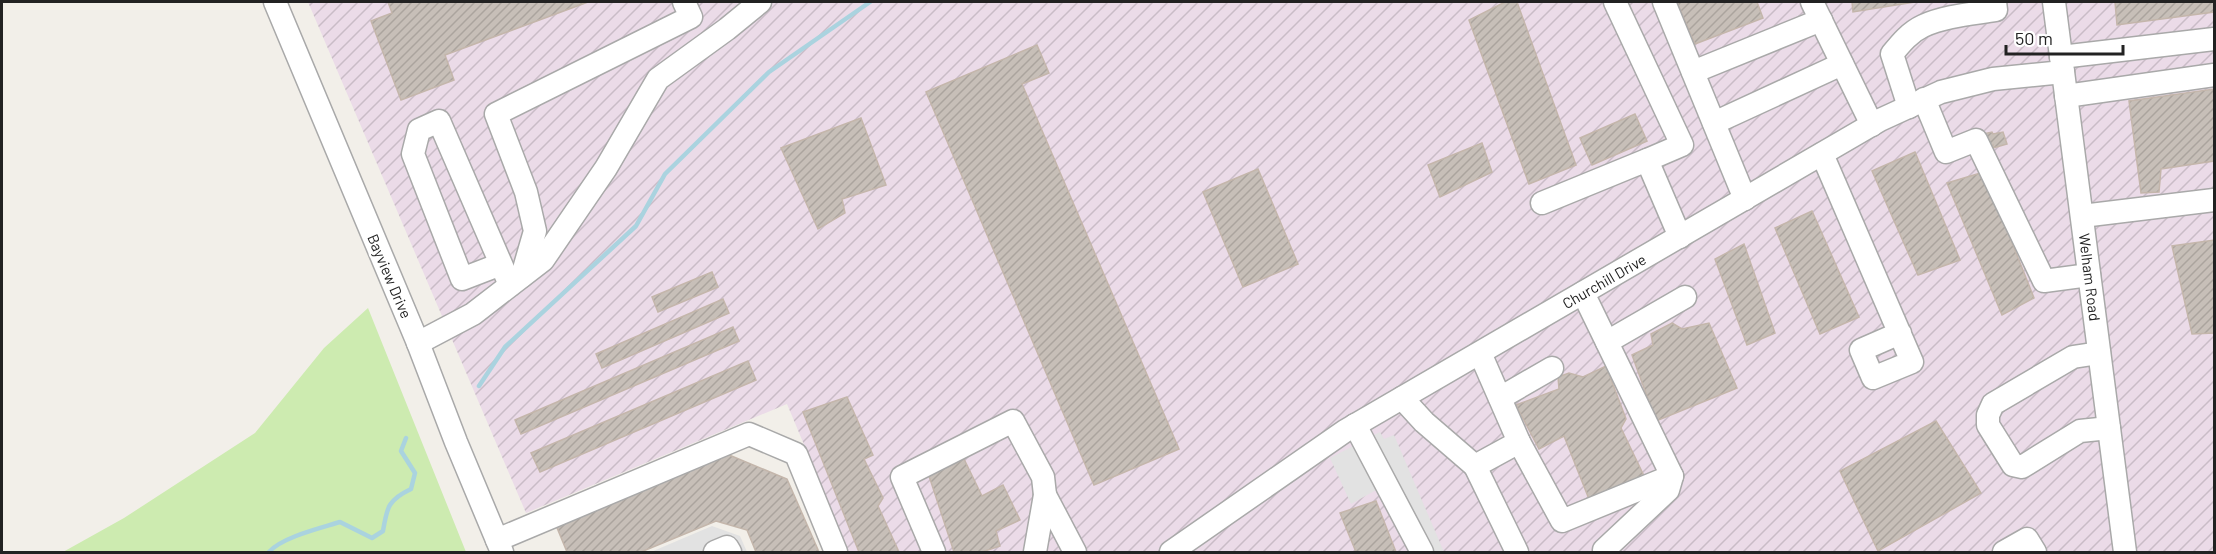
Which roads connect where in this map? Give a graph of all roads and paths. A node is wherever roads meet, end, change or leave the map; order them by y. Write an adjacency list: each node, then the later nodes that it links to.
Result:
1 (274, 2): 32 (street, Bayview Drive)
2 (684, 2): 27 (street)
3 (759, 2): 27 (street)
4 (1615, 2): 19 (street)
5 (1664, 2): 12 (street)
6 (1995, 2): 15 (street)
7 (2054, 2): 11 (street, Welham Road)
8 (1817, 10): 10 (street); 12 (street)
9 (2214, 39): 11 (street, Churchill Drive)
10 (1842, 64): 16 (street); 17 (street)
11 (2062, 65): 14 (street, Welham Road); 15 (street, Churchill Drive)
12 (1693, 72): 16 (street)
13 (2214, 75): 14 (street)
14 (2066, 96): 23 (street, Welham Road)
15 (1917, 103): 17 (street, Churchill Drive); 26 (street)
16 (1714, 123): 20 (street)
17 (1872, 125): 18 (street, Churchill Drive)
18 (1822, 154): 20 (street, Churchill Drive); 30 (street)
19 (1647, 160): 22 (street); 24 (street)
20 (1745, 199): 24 (street, Churchill Drive)
21 (2214, 200): 23 (street)
22 (1542, 203)
23 (2082, 216): 26 (street, Welham Road)
24 (1680, 237): 28 (street, Churchill Drive)
25 (501, 264): 25 (street); 27 (street)
26 (2089, 275): 34 (street, Welham Road)
27 (516, 281): 32 (street)
28 (1583, 293): 31 (street); 33 (street, Churchill Drive)
29 (1685, 297): 31 (street)
30 (1900, 333)
31 (1606, 342): 42 (street)
32 (418, 343): 44 (street, Bayview Drive)
33 (1480, 353): 36 (street, Churchill Drive); 37 (street)
34 (2099, 353): 39 (street, Welham Road); 39 (street)
35 (1552, 368): 37 (street)
36 (1402, 398): 38 (street, Churchill Drive); 41 (street)
37 (1500, 398): 40 (street)
38 (1355, 426): 52 (street, Churchill Drive); 53 (street)
39 (2109, 428): 57 (street, Welham Road)
40 (1519, 442): 41 (street); 42 (street)
41 (1475, 466): 54 (street)
42 (1672, 476): 45 (street)
43 (1045, 495): 49 (street); 50 (street); 51 (street)
44 (500, 546): 48 (street)
45 (1604, 550)
46 (715, 552): 47 (street)
47 (730, 552)
48 (836, 552)
49 (934, 552)
50 (1035, 552)
51 (1074, 552)
52 (1171, 552)
53 (1422, 552)
54 (1517, 552)
55 (2004, 552): 56 (street)
56 (2035, 552)
57 (2125, 552)

